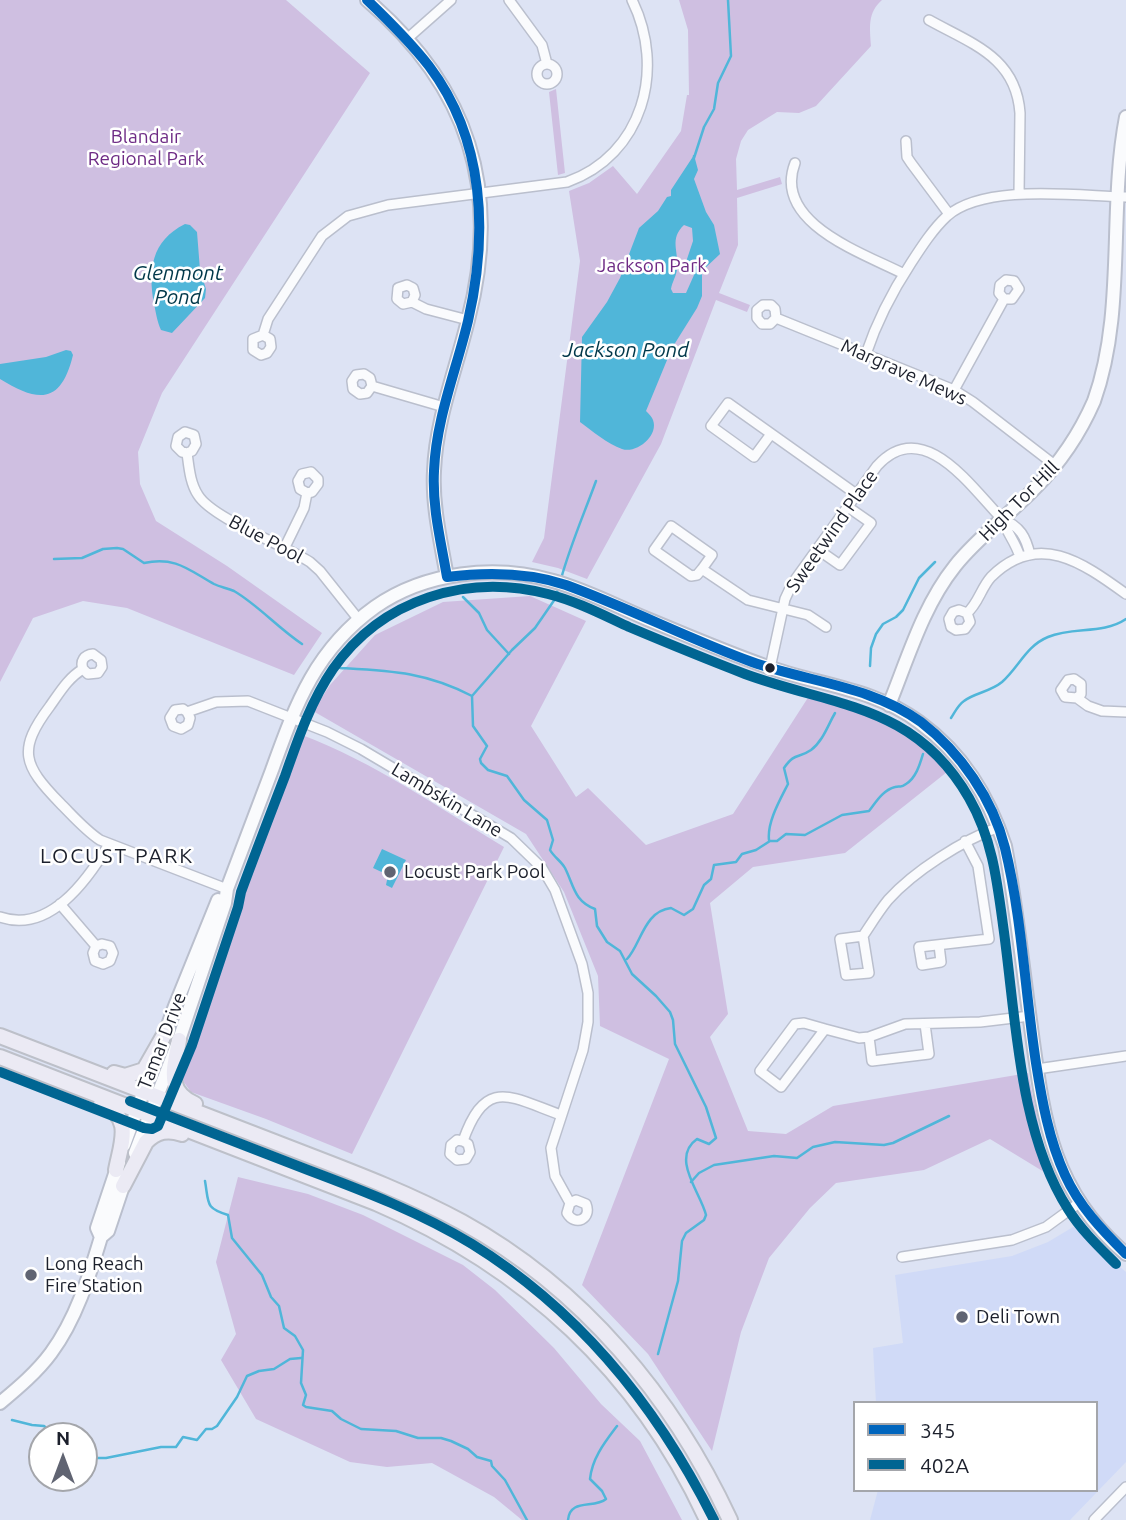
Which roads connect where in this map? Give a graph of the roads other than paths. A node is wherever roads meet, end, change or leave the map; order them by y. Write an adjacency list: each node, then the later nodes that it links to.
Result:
1 (367, 0): 6 (street)
2 (451, 0): 6 (street)
3 (509, 0): 7 (street)
4 (632, 0): 11 (street)
5 (929, 20): 12 (street)
6 (408, 38): 11 (street)
7 (547, 64)
8 (1126, 117): 13 (street, High Tor Hill)
9 (906, 141): 14 (street)
10 (795, 163): 15 (street)
11 (480, 194): 19 (street); 20 (street)
12 (1018, 194): 13 (street); 14 (street)
13 (1123, 197): 27 (street, High Tor Hill)
14 (948, 214): 15 (street)
15 (904, 274): 21 (street)
16 (1004, 299): 23 (street)
17 (412, 302): 19 (street)
18 (776, 318): 21 (street, Margrave Mews)
19 (468, 320): 24 (street)
20 (263, 335)
21 (866, 354): 23 (street, Margrave Mews)
22 (372, 386): 24 (street)
23 (954, 390): 27 (street, Margrave Mews)
24 (444, 407): 36 (street)
25 (771, 433): 25 (street); 29 (street)
26 (187, 453): 32 (street, Blue Pool)
27 (1056, 466): 31 (street, High Tor Hill)
28 (307, 492): 32 (street)
29 (856, 494): 30 (street, Sweetwind Place); 31 (street, Sweetwind Place)
30 (848, 507): 33 (street, Sweetwind Place); 33 (street)
31 (1002, 519): 34 (street, Sweetwind Place); 45 (street, High Tor Hill)
32 (285, 547): 40 (street, Blue Pool)
33 (817, 549): 38 (street, Sweetwind Place)
34 (1025, 556): 37 (street); 39 (street)
35 (702, 569): 35 (street); 38 (street)
36 (447, 576): 40 (street, Tamar Drive); 42 (street, Tamar Drive)
37 (1126, 594)
38 (783, 610): 41 (street); 42 (street, Sweetwind Place)
39 (967, 613)
40 (359, 620): 48 (street, Tamar Drive)
41 (826, 627)
42 (770, 668): 45 (street, Tamar Drive)
43 (83, 669): 51 (street)
44 (1077, 698): 47 (street)
45 (889, 705): 49 (street, Tamar Drive)
46 (187, 712): 48 (street, Lambskin Lane)
47 (1126, 712)
48 (291, 717): 52 (street, Tamar Drive); 70 (street, Lambskin Lane)
49 (999, 827): 50 (street); 58 (street, Tamar Drive)
50 (965, 841): 55 (street); 56 (street)
51 (108, 844): 52 (street); 53 (street)
52 (227, 889): 62 (street, Tamar Drive)
53 (60, 904): 54 (street); 57 (street)
54 (0, 917)
55 (863, 936): 55 (street)
56 (939, 945)
57 (96, 946)
58 (1030, 1016): 59 (street); 67 (street, Tamar Drive)
59 (925, 1024): 63 (street); 63 (street)
60 (825, 1029): 60 (street); 63 (street)
61 (0, 1036): 64 (main road)
62 (171, 1037): 64 (main road); 68 (street, Tamar Drive); 72 (main road)
63 (869, 1037)
64 (21, 1044): 68 (main road)
65 (1126, 1056): 67 (street)
66 (0, 1058): 69 (main road); 73 (main road)
67 (1037, 1069): 77 (street, Tamar Drive)
68 (150, 1093): 69 (street, Tamar Drive); 72 (main road)
69 (142, 1113): 73 (street, Tamar Drive); 74 (main road); 75 (street, Tamar Drive)
70 (561, 1115): 71 (street); 76 (street, Lambskin Lane)
71 (463, 1140)
72 (271, 1141): 84 (main road)
73 (116, 1170): 78 (street, Tamar Drive)
74 (299, 1173): 75 (main road); 83 (main road)
75 (123, 1186): 78 (street, Tamar Drive)
76 (570, 1203)
77 (1079, 1203): 79 (street, Tamar Drive); 80 (street)
78 (101, 1237): 81 (street, Tamar Drive)
79 (1126, 1254)
80 (902, 1257)
81 (0, 1403)
82 (1126, 1487): 85 (street)
83 (706, 1520)
84 (730, 1520)
85 (1094, 1520)

